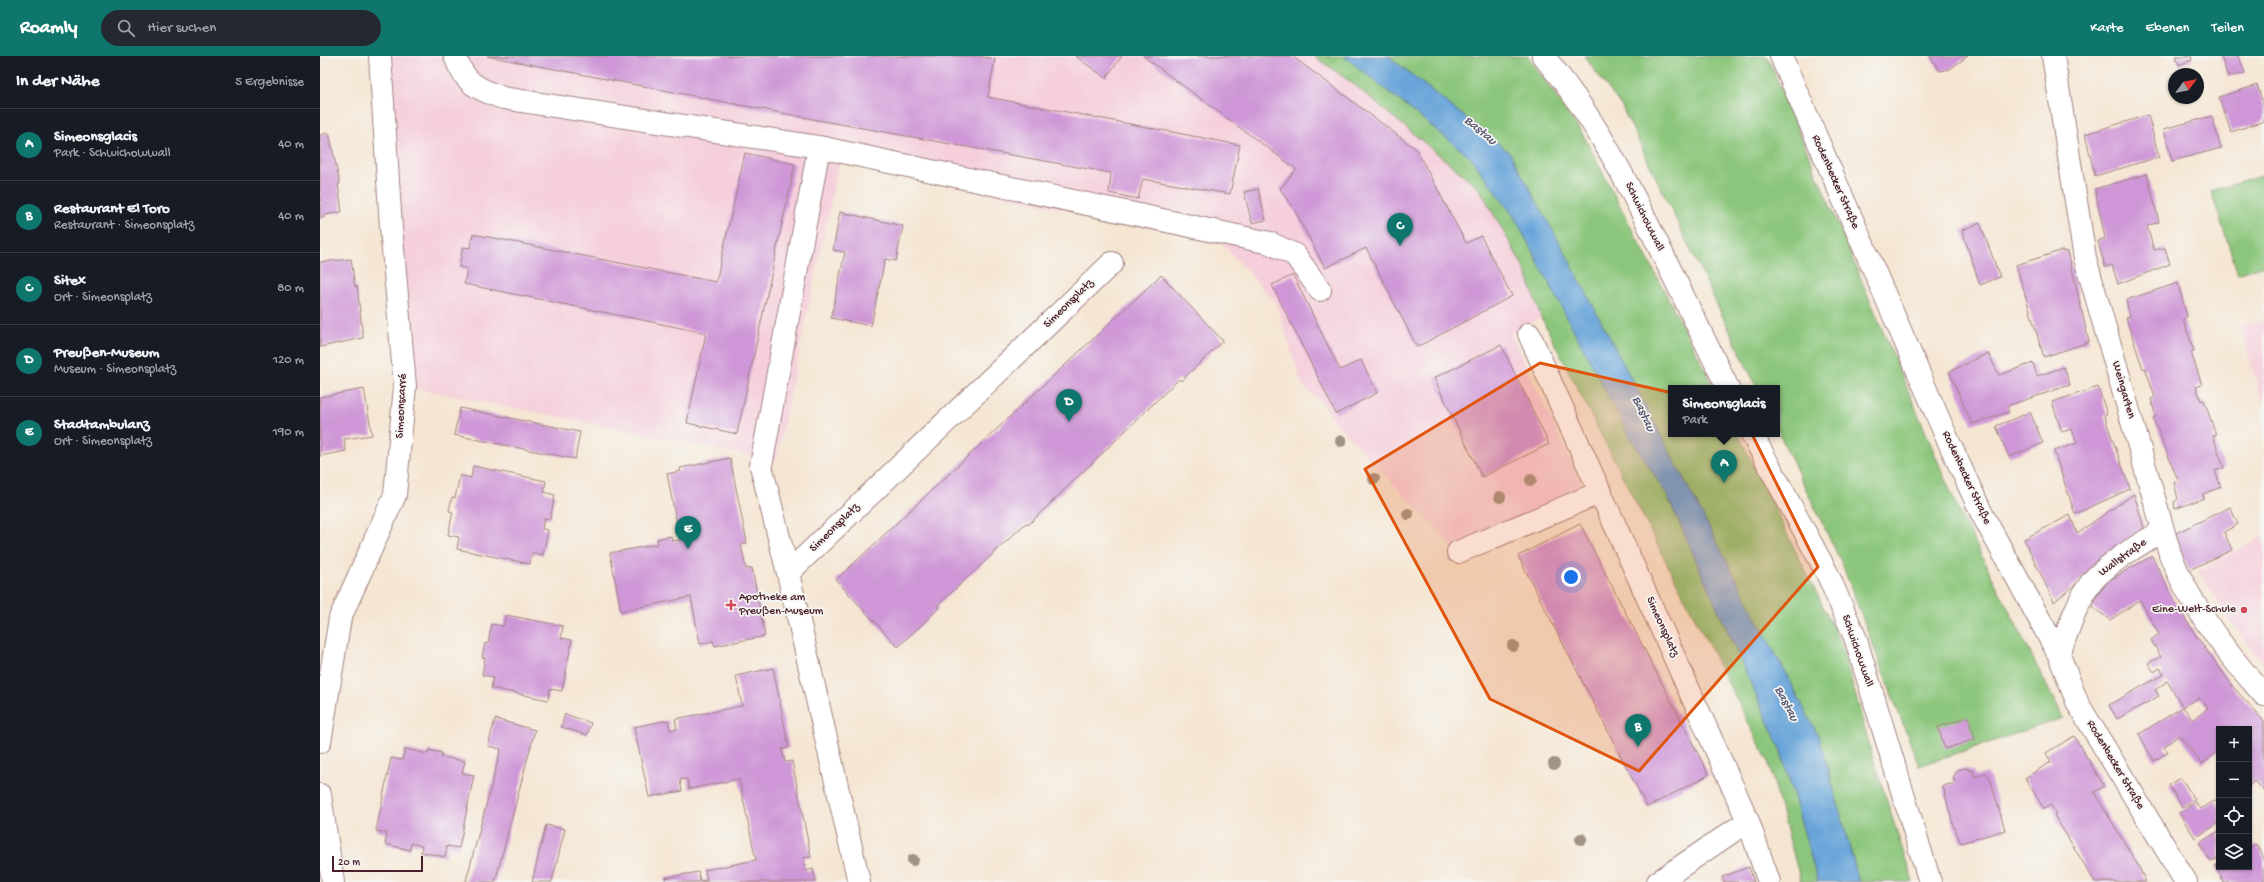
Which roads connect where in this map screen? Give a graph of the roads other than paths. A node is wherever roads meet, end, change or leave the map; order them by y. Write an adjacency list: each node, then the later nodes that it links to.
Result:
1 (380, 56): 18 (street, Simeonscarré)
2 (455, 56): 6 (street)
3 (1543, 56): 10 (street, Schwichowwall)
4 (1781, 56): 16 (street, Rodenbecker Straße)
5 (2053, 56): 13 (street, Weingarten)
6 (819, 147): 8 (street); 15 (street)
7 (1112, 263): 15 (street, Simeonsplatz)
8 (1320, 290)
9 (1529, 334): 12 (street, Simeonsplatz)
10 (1727, 385)
11 (1754, 437): 25 (street, Schwichowwall)
12 (1601, 492): 14 (street); 20 (street, Simeonsplatz)
13 (2162, 531): 16 (street, Wallstraße); 17 (street, Weingarten)
14 (1458, 552)
15 (788, 573): 22 (street)
16 (2059, 656): 26 (street, Rodenbecker Straße)
17 (2264, 695)
18 (320, 742)
19 (320, 795): 21 (street)
20 (1748, 821): 23 (street); 24 (street, Simeonsplatz)
21 (332, 882)
22 (859, 882)
23 (1658, 882)
24 (1769, 882)
25 (1930, 882)
26 (2186, 882)

